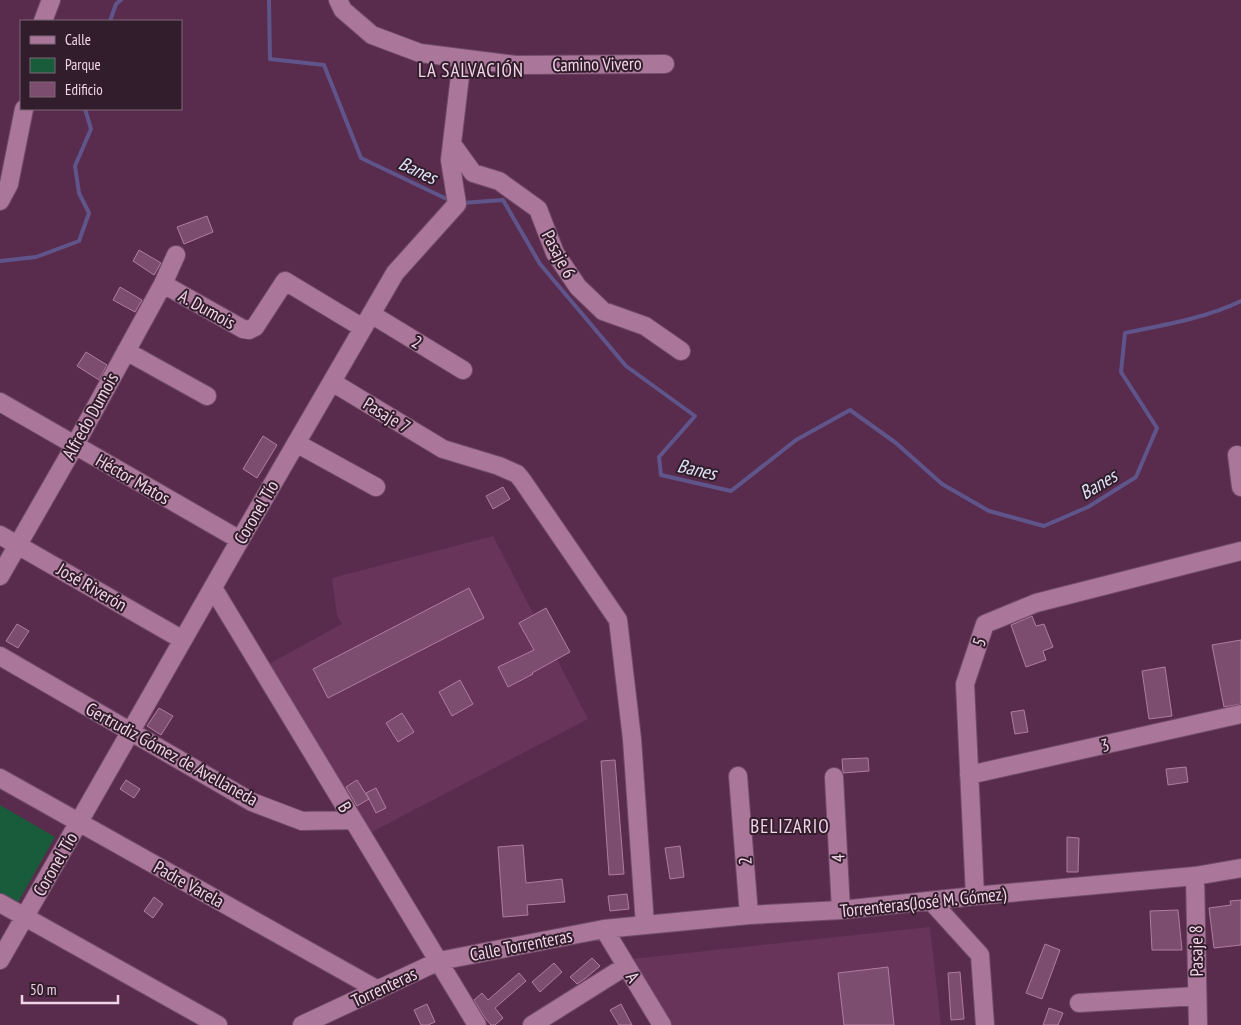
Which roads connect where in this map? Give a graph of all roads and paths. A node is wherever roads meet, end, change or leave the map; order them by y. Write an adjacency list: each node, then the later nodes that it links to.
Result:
1 (51, 0): 3 (street)
2 (338, 0): 4 (street, Camino Vivero)
3 (43, 20)
4 (462, 58): 5 (street, Camino Vivero); 7 (street, Coronel Tío)
5 (665, 64)
6 (24, 110): 8 (street)
7 (452, 144): 11 (street, Coronel Tío); 12 (street, Pasaje 6)
8 (0, 201)
9 (176, 255): 10 (street, Alfredo Dumois)
10 (163, 284): 11 (street, A. Dumois); 13 (street, Alfredo Dumois)
11 (367, 321): 14 (street, 2); 15 (street, Coronel Tío)
12 (681, 350)
13 (126, 351): 16 (street); 19 (street, Alfredo Dumois)
14 (463, 370)
15 (332, 382): 18 (street, Coronel Tío); 47 (street, Pasaje 7)
16 (207, 396)
17 (0, 402): 19 (street, Héctor Matos)
18 (296, 443): 21 (street); 24 (street, Coronel Tío)
19 (75, 445): 24 (street, Héctor Matos); 25 (street, Alfredo Dumois)
20 (1237, 455): 22 (street)
21 (376, 487)
22 (1241, 487)
23 (0, 535): 25 (street, José Riverón)
24 (240, 540): 28 (street, Coronel Tío)
25 (18, 545): 27 (street, Alfredo Dumois); 29 (street, José Riverón)
26 (1241, 551): 33 (street, 5)
27 (0, 576)
28 (213, 588): 29 (street, Coronel Tío); 37 (street, B)
29 (183, 640): 32 (street, Coronel Tío)
30 (0, 656): 32 (street, Gertrudiz Gómez de Avellaneda)
31 (1241, 714): 33 (street, 3)
32 (131, 732): 37 (street, Gertrudiz Gómez de Avellaneda); 38 (street, Coronel Tío)
33 (969, 775): 41 (street, 5)
34 (738, 776): 45 (street, 2)
35 (834, 777): 44 (street, 4)
36 (0, 778): 38 (street, Padre Varela)
37 (353, 820): 50 (street, B)
38 (79, 823): 46 (street, Coronel Tío); 52 (street, Padre Varela)
39 (1241, 868): 40 (street, Torrenteras(José M. Gómez))
40 (1194, 876): 41 (street, Torrenteras(José M. Gómez)); 53 (street, Pasaje 8)
41 (975, 896): 42 (street, Torrenteras(José M. Gómez))
42 (931, 901): 44 (street, Torrenteras(José M. Gómez)); 60 (street)
43 (0, 903): 46 (street)
44 (841, 910): 45 (street, Torrenteras(José M. Gómez))
45 (749, 915): 47 (street, Torrenteras(José M. Gómez))
46 (25, 917): 49 (street, Coronel Tío); 55 (street)
47 (645, 925): 48 (street, Torrenteras(José M. Gómez))
48 (604, 929): 50 (street, Calle Torrenteras); 51 (street, A)
49 (0, 960)
50 (439, 961): 52 (street, Torrenteras); 57 (street, B)
51 (626, 966): 58 (street); 59 (street, A)
52 (378, 990): 56 (street, Torrenteras)
53 (1197, 996): 54 (street); 61 (street, Pasaje 8)
54 (1079, 1003)
55 (218, 1025)
56 (302, 1025)
57 (477, 1025)
58 (532, 1025)
59 (662, 1025)
60 (985, 1025)
61 (1198, 1025)

